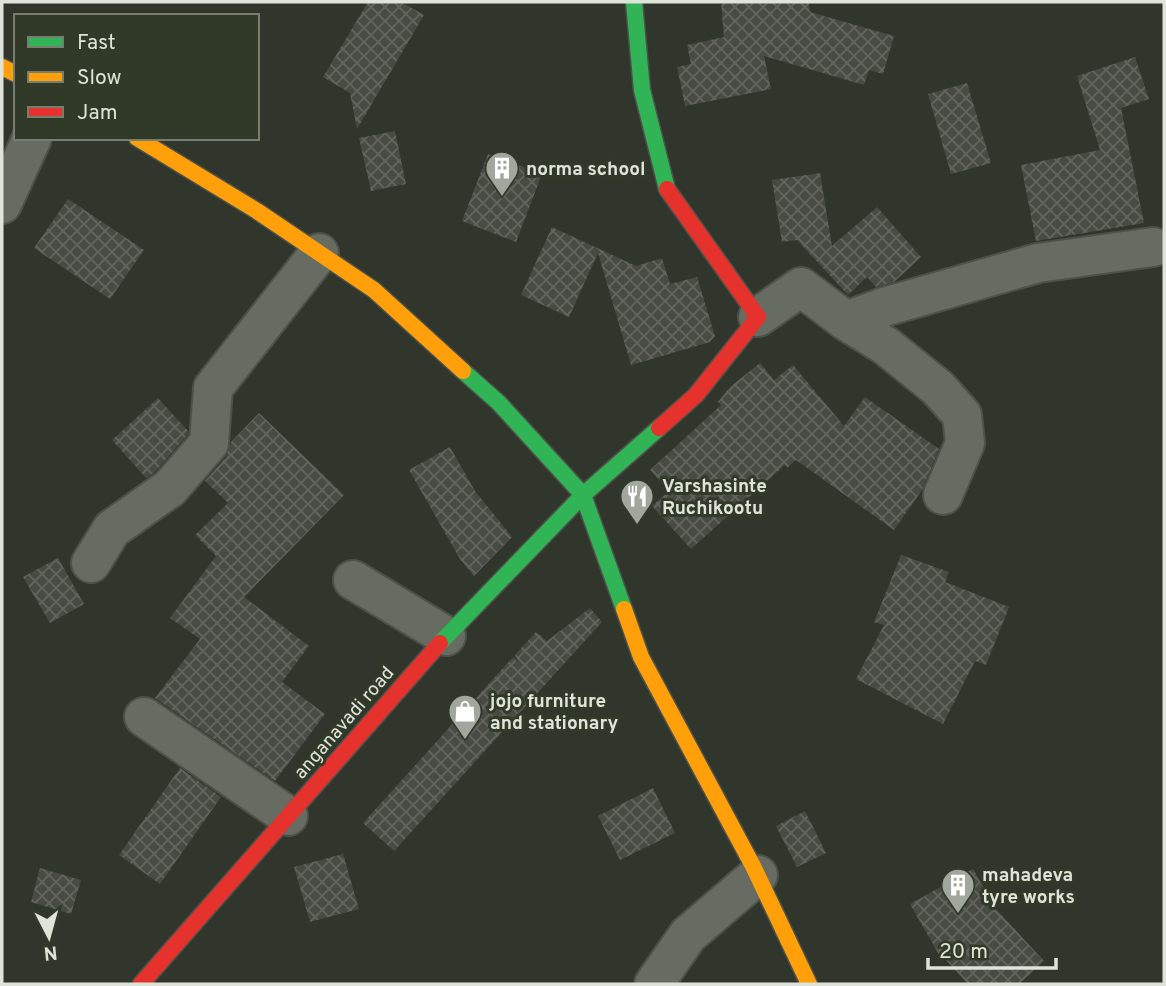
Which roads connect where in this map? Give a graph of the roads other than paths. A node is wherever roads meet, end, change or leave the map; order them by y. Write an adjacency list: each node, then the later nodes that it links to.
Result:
1 (634, 2): 7 (street)
2 (31, 140): 4 (street)
3 (139, 140): 6 (street)
4 (2, 204)
5 (1153, 247): 8 (street)
6 (319, 253): 9 (street); 11 (street)
7 (758, 317): 8 (street); 9 (street, anganavadi road)
8 (846, 321): 10 (street)
9 (583, 495): 13 (street, anganavadi road); 16 (street)
10 (943, 495)
11 (91, 564)
12 (353, 580): 13 (street)
13 (446, 636): 15 (street, anganavadi road)
14 (144, 717): 15 (street)
15 (288, 816): 17 (street, anganavadi road)
16 (758, 876): 18 (street); 19 (street)
17 (141, 984)
18 (654, 984)
19 (809, 984)

